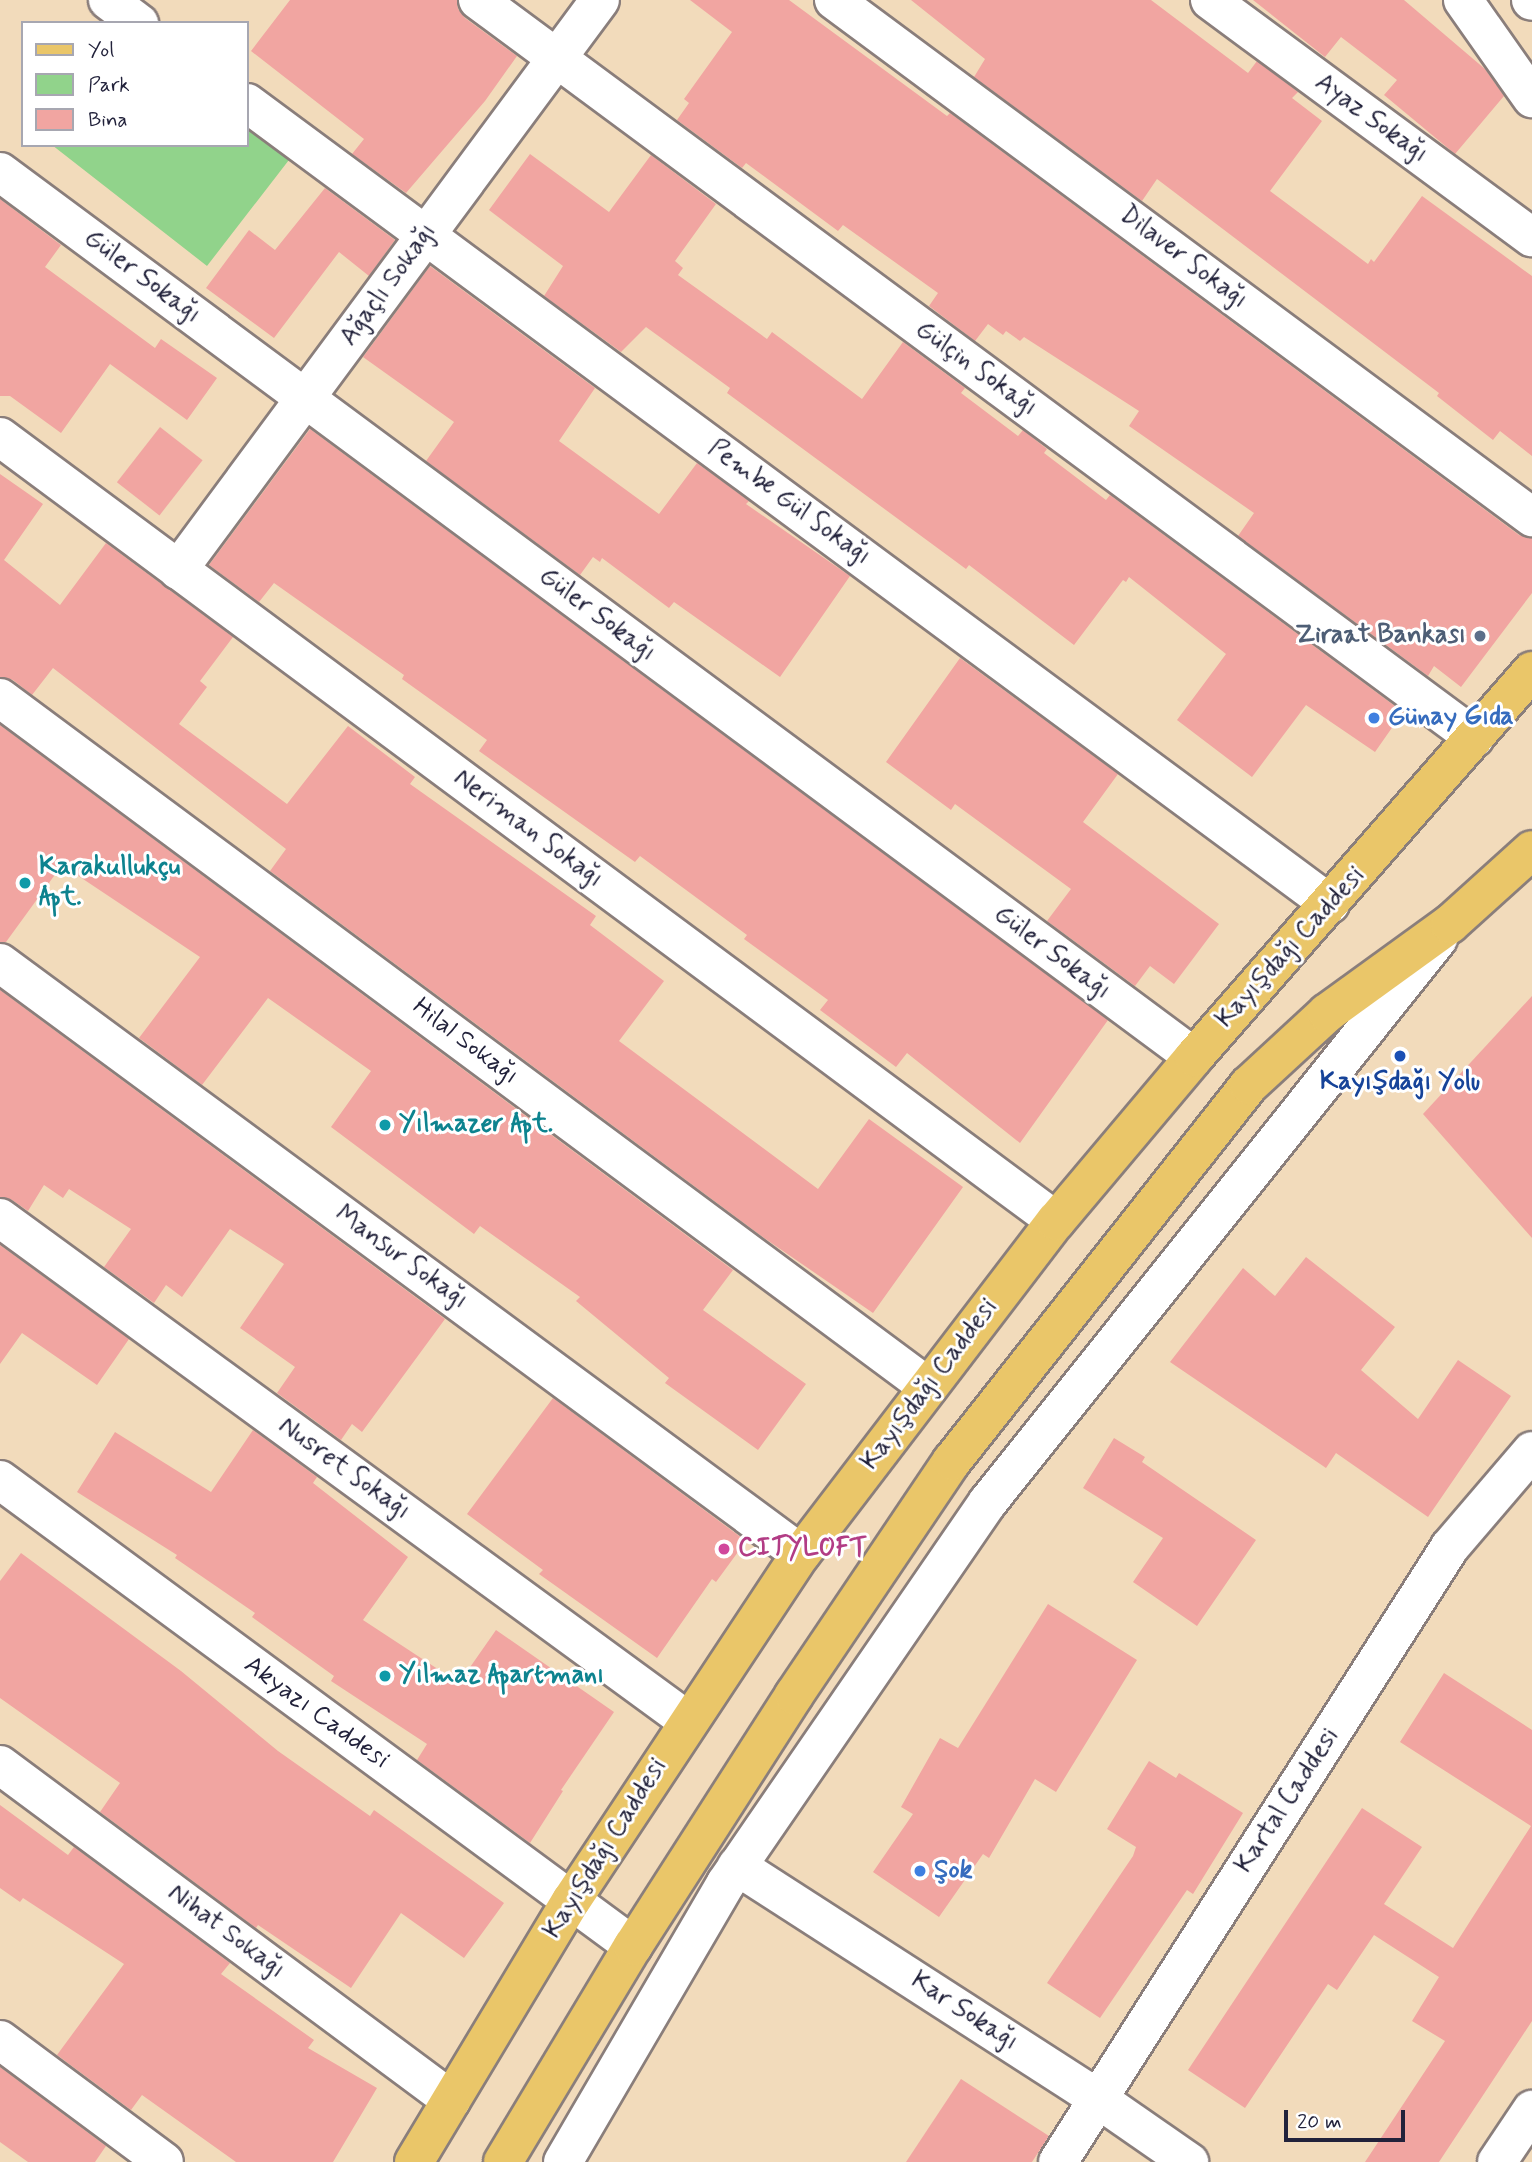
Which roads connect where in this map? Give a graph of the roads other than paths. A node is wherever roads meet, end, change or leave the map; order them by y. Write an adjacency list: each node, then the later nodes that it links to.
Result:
1 (108, 0): 7 (street)
2 (478, 0): 8 (street, Gülçin Sokağı)
3 (600, 0): 8 (street, Ağaçlı Sokağı)
4 (834, 0): 16 (street, Dilaver Sokağı)
5 (1210, 0): 13 (street, Ayaz Sokağı)
6 (1463, 0): 9 (street)
7 (136, 21)
8 (557, 58): 12 (street, Ağaçlı Sokağı); 20 (street, Gülçin Sokağı)
9 (1532, 98)
10 (248, 104): 12 (street, Pembe Gül Sokağı)
11 (0, 172): 14 (street, Güler Sokağı)
12 (426, 235): 14 (street, Ağaçlı Sokağı); 22 (street, Pembe Gül Sokağı)
13 (1532, 237)
14 (305, 398): 17 (street, Ağaçlı Sokağı); 25 (street, Güler Sokağı)
15 (0, 438): 17 (street, Neriman Sokağı)
16 (1532, 517)
17 (178, 570): 27 (street, Neriman Sokağı)
18 (1532, 671): 20 (main road, Kayışdağı Caddesi)
19 (0, 698): 28 (street, Hilal Sokağı)
20 (1475, 738): 22 (main road, Kayışdağı Caddesi)
21 (1532, 850): 23 (main road)
22 (1331, 904): 25 (main road, Kayışdağı Caddesi)
23 (1450, 925): 34 (street); 36 (main road)
24 (0, 962): 31 (street, Mansur Sokağı)
25 (1194, 1058): 27 (main road, Kayışdağı Caddesi)
26 (0, 1218): 32 (street, Nusret Sokağı)
27 (1056, 1221): 28 (main road, Kayışdağı Caddesi)
28 (928, 1387): 31 (main road, Kayışdağı Caddesi)
29 (1532, 1451): 38 (street, Kartal Caddesi)
30 (0, 1480): 35 (street, Akyazı Caddesi)
31 (801, 1554): 32 (main road, Kayışdağı Caddesi)
32 (688, 1721): 35 (main road, Kayışdağı Caddesi)
33 (0, 1765): 39 (street, Nihat Sokağı)
34 (737, 1866): 38 (street, Kar Sokağı); 44 (street)
35 (571, 1900): 36 (street, Akyazı Caddesi); 39 (main road, Kayışdağı Caddesi)
36 (633, 1946): 43 (main road)
37 (0, 2040): 41 (street)
38 (1098, 2099): 45 (street, Kartal Caddesi); 46 (street, Kar Sokağı)
39 (451, 2100): 42 (main road, Kayışdağı Caddesi)
40 (1532, 2110): 47 (street)
41 (164, 2162)
42 (414, 2162)
43 (503, 2162)
44 (563, 2162)
45 (1058, 2162)
46 (1189, 2162)
47 (1497, 2162)

